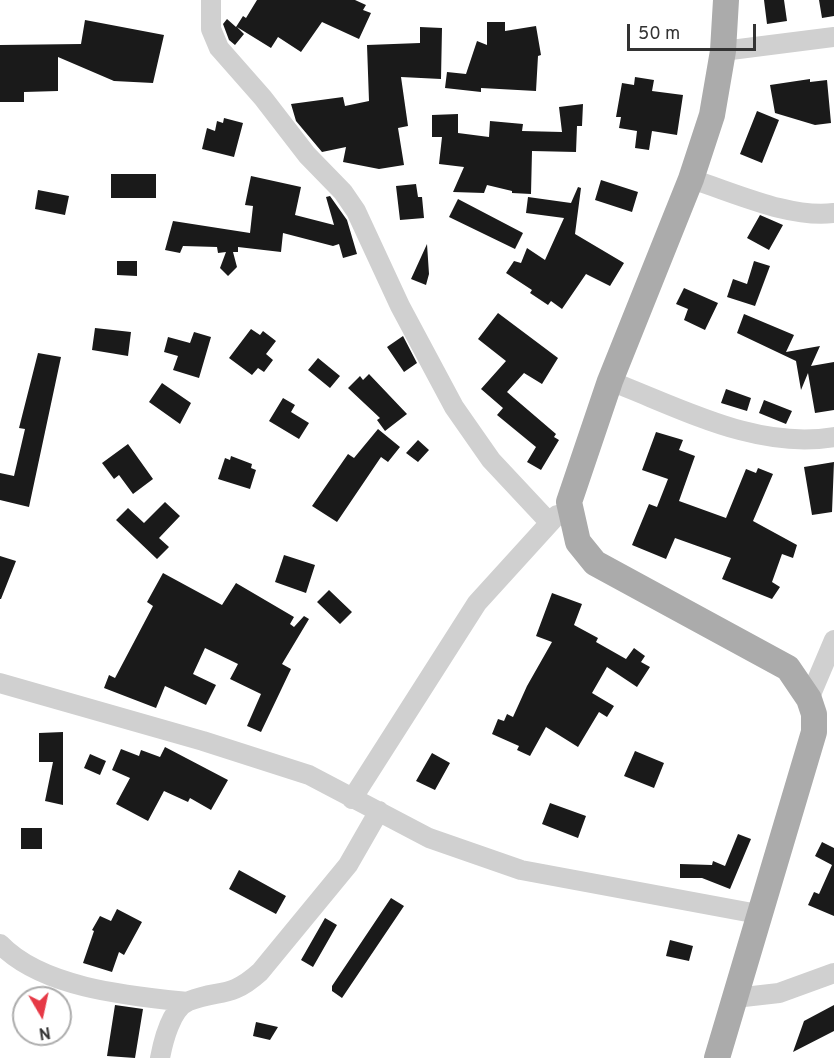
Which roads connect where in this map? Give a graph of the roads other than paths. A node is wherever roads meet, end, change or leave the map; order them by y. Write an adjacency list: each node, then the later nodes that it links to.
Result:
1 (211, 0): 10 (street)
2 (726, 0): 4 (main road)
3 (834, 37): 4 (street)
4 (723, 51): 5 (main road)
5 (691, 179): 6 (street); 7 (main road)
6 (834, 213)
7 (610, 381): 8 (street); 9 (main road)
8 (834, 437)
9 (569, 502): 10 (street); 13 (main road)
10 (549, 522): 14 (street)
11 (834, 640): 13 (street)
12 (0, 683): 14 (street)
13 (809, 699): 16 (main road)
14 (352, 799): 15 (street)
15 (379, 811): 16 (street); 20 (street)
16 (758, 914): 19 (main road)
17 (0, 944): 20 (street)
18 (834, 973): 19 (street)
19 (735, 998): 22 (main road)
20 (187, 1002): 21 (street)
21 (160, 1058)
22 (717, 1058)

